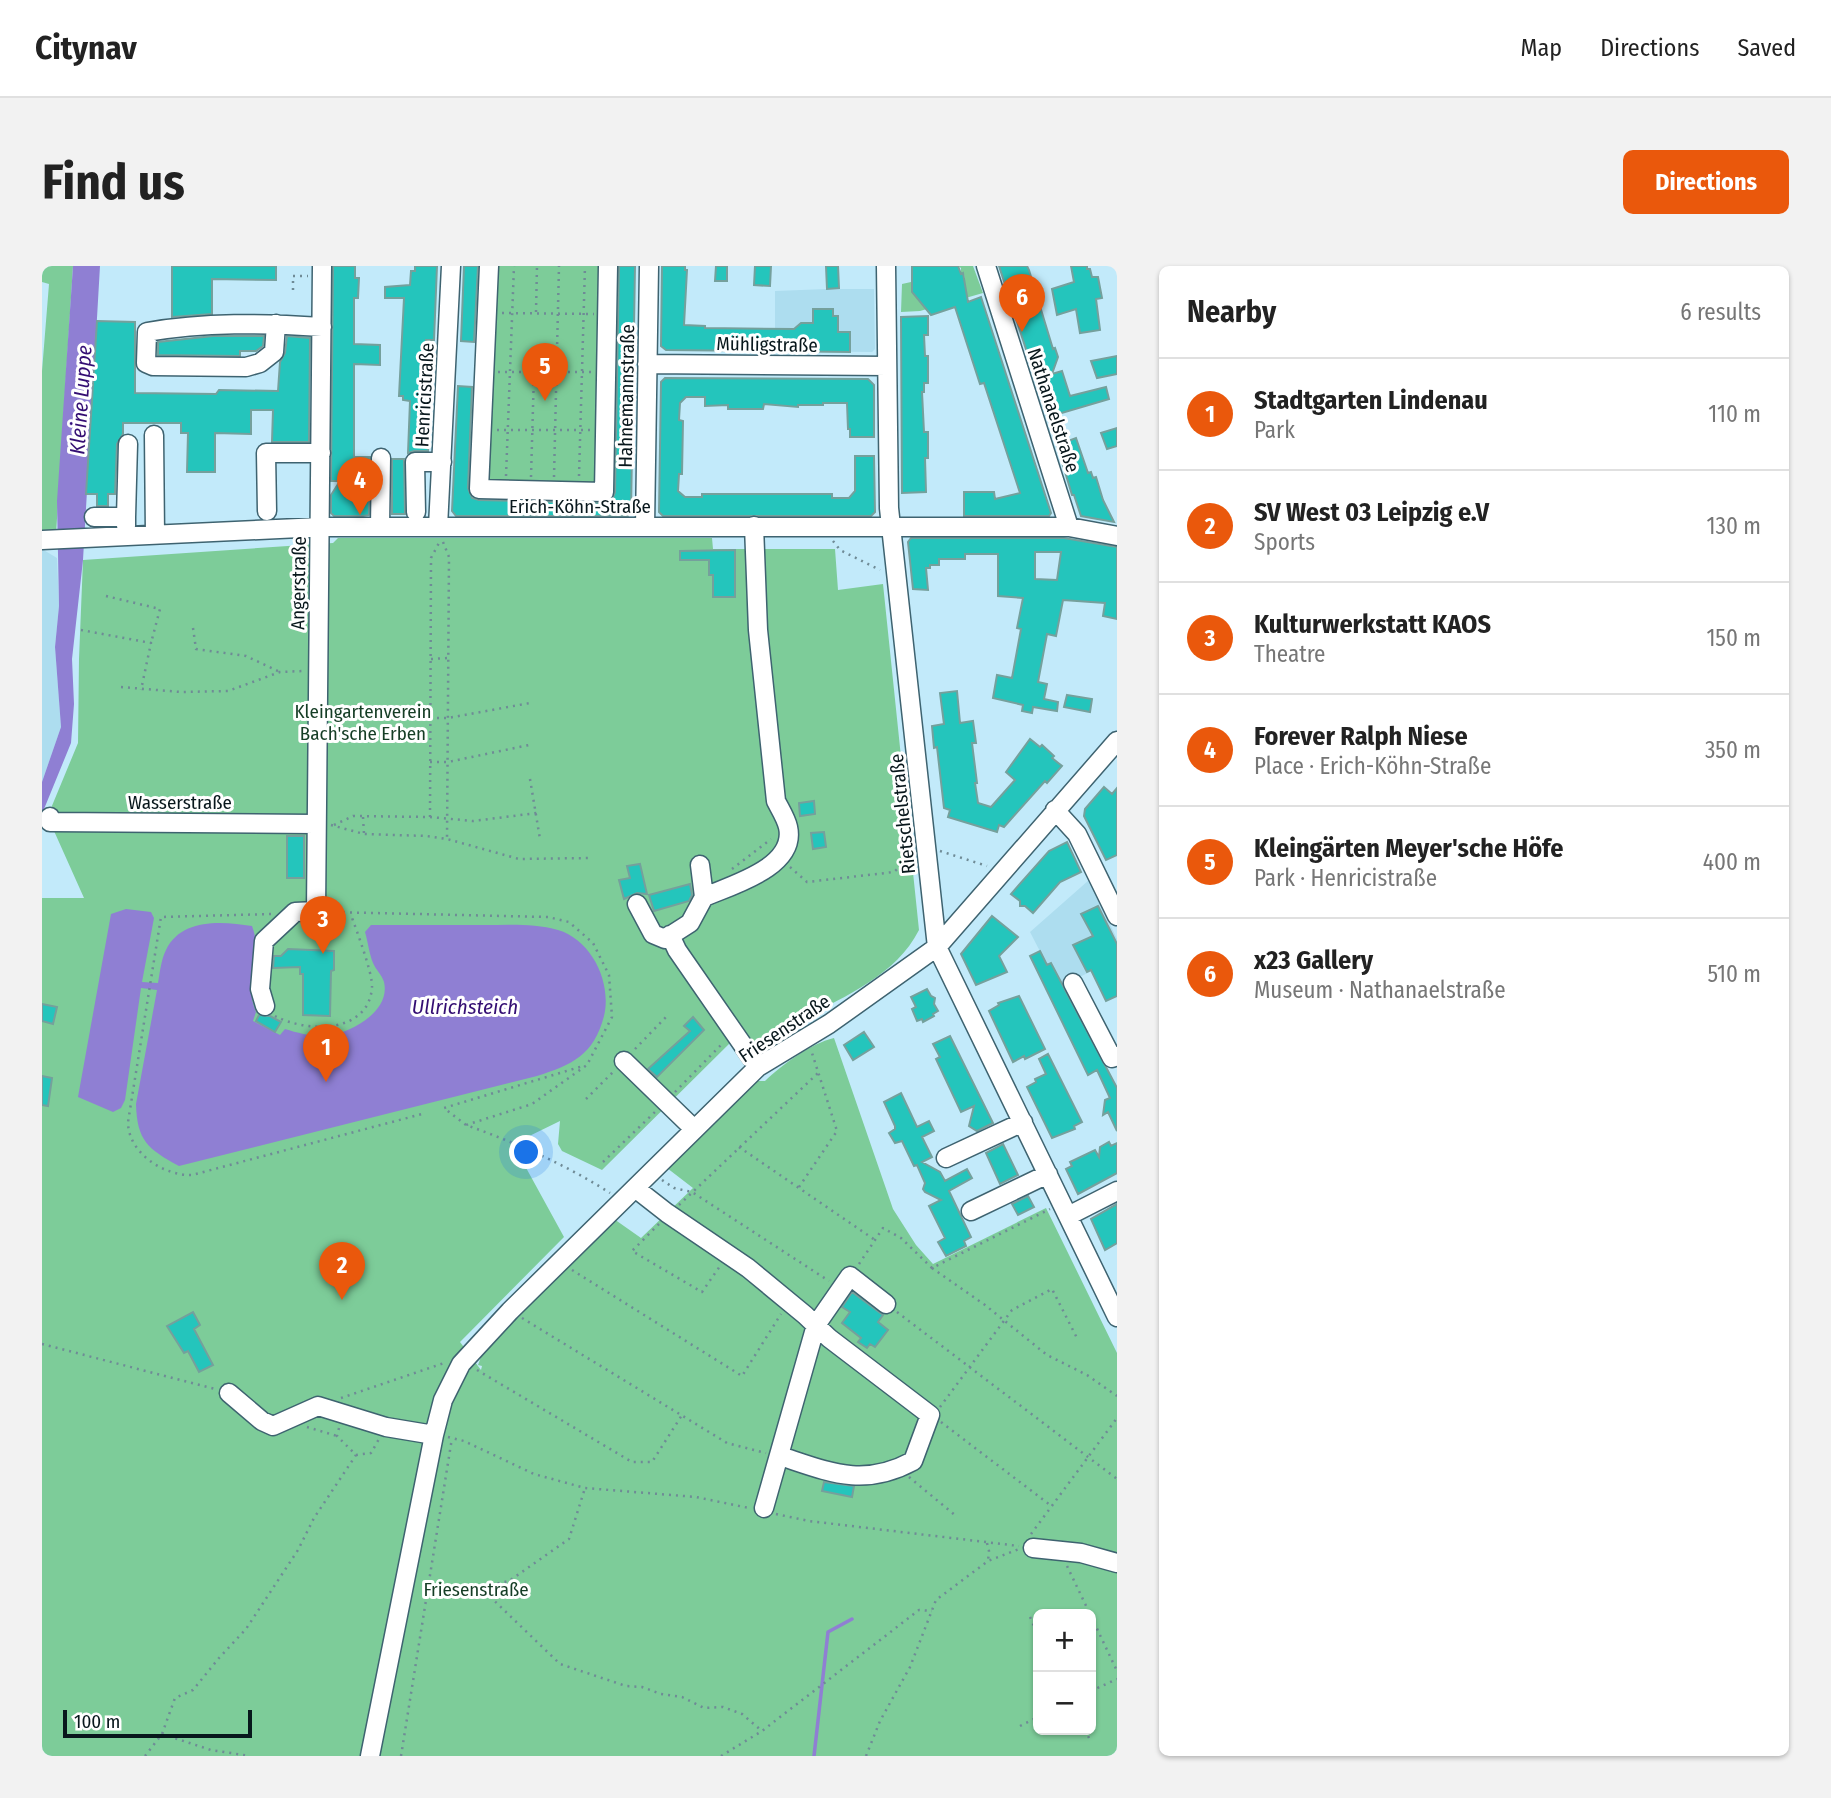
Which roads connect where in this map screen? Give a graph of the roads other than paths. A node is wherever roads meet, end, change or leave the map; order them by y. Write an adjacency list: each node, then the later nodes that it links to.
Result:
1 (322, 266): 9 (street, Angerstraße)
2 (451, 266): 16 (street, Henricistraße)
3 (489, 266): 4 (street)
4 (608, 266)
5 (649, 266): 10 (street, Hahnemannstraße)
6 (886, 266): 11 (street, Rietschelstraße)
7 (986, 266): 27 (street, Nathanaelstraße)
8 (275, 324): 8 (street); 9 (street)
9 (322, 327): 14 (street, Angerstraße)
10 (647, 363): 11 (street, Mühligstraße); 26 (street, Hahnemannstraße)
11 (887, 366): 22 (street, Rietschelstraße)
12 (154, 435): 28 (street)
13 (128, 444): 20 (street)
14 (321, 453): 17 (street); 23 (street, Angerstraße)
15 (381, 458): 24 (street)
16 (442, 462): 18 (street); 25 (street, Henricistraße)
17 (267, 511)
18 (416, 512)
19 (94, 517): 20 (street)
20 (126, 517): 30 (street)
21 (754, 526): 22 (street, Erich-Köhn-Straße); 26 (street, Erich-Köhn-Straße); 37 (street)
22 (891, 526): 27 (street, Erich-Köhn-Straße); 41 (street, Rietschelstraße)
23 (321, 527): 24 (street, Erich-Köhn-Straße); 28 (street, Erich-Köhn-Straße); 35 (street, Angerstraße)
24 (380, 527): 25 (street, Erich-Köhn-Straße)
25 (438, 527): 26 (street, Erich-Köhn-Straße)
26 (645, 527)
27 (1069, 527): 29 (street, Erich-Köhn-Straße)
28 (155, 535): 30 (street, Erich-Köhn-Straße)
29 (1117, 536)
30 (127, 537): 31 (street, Erich-Köhn-Straße)
31 (48, 540)
32 (1117, 741): 33 (street, Friesenstraße)
33 (1055, 810): 39 (street); 41 (street, Friesenstraße)
34 (50, 817): 35 (street, Wasserstraße)
35 (315, 824): 43 (street, Angerstraße)
36 (700, 865): 37 (street)
37 (704, 897): 40 (street)
38 (637, 904): 40 (street)
39 (1117, 916)
40 (670, 935): 46 (street)
41 (937, 947): 46 (street, Friesenstraße); 47 (street, Rietschelstraße)
42 (1073, 983): 45 (street)
43 (265, 1006)
44 (624, 1061): 48 (street)
45 (1116, 1064)
46 (758, 1067): 48 (street, Friesenstraße)
47 (1023, 1122): 49 (street); 50 (street, Rietschelstraße)
48 (694, 1129): 52 (street, Friesenstraße)
49 (946, 1158)
50 (1048, 1174): 53 (street, Rietschelstraße); 54 (street)
51 (1117, 1191): 53 (street)
52 (628, 1195): 57 (street); 59 (street, Friesenstraße)
53 (1065, 1210): 56 (street, Rietschelstraße)
54 (971, 1211)
55 (886, 1304): 57 (street)
56 (1117, 1317)
57 (816, 1325): 60 (street); 60 (street)
58 (229, 1393): 59 (street)
59 (443, 1436): 64 (street, Friesenstraße)
60 (779, 1456): 61 (street)
61 (763, 1510)
62 (1028, 1547): 63 (street)
63 (1117, 1563)
64 (370, 1756)

